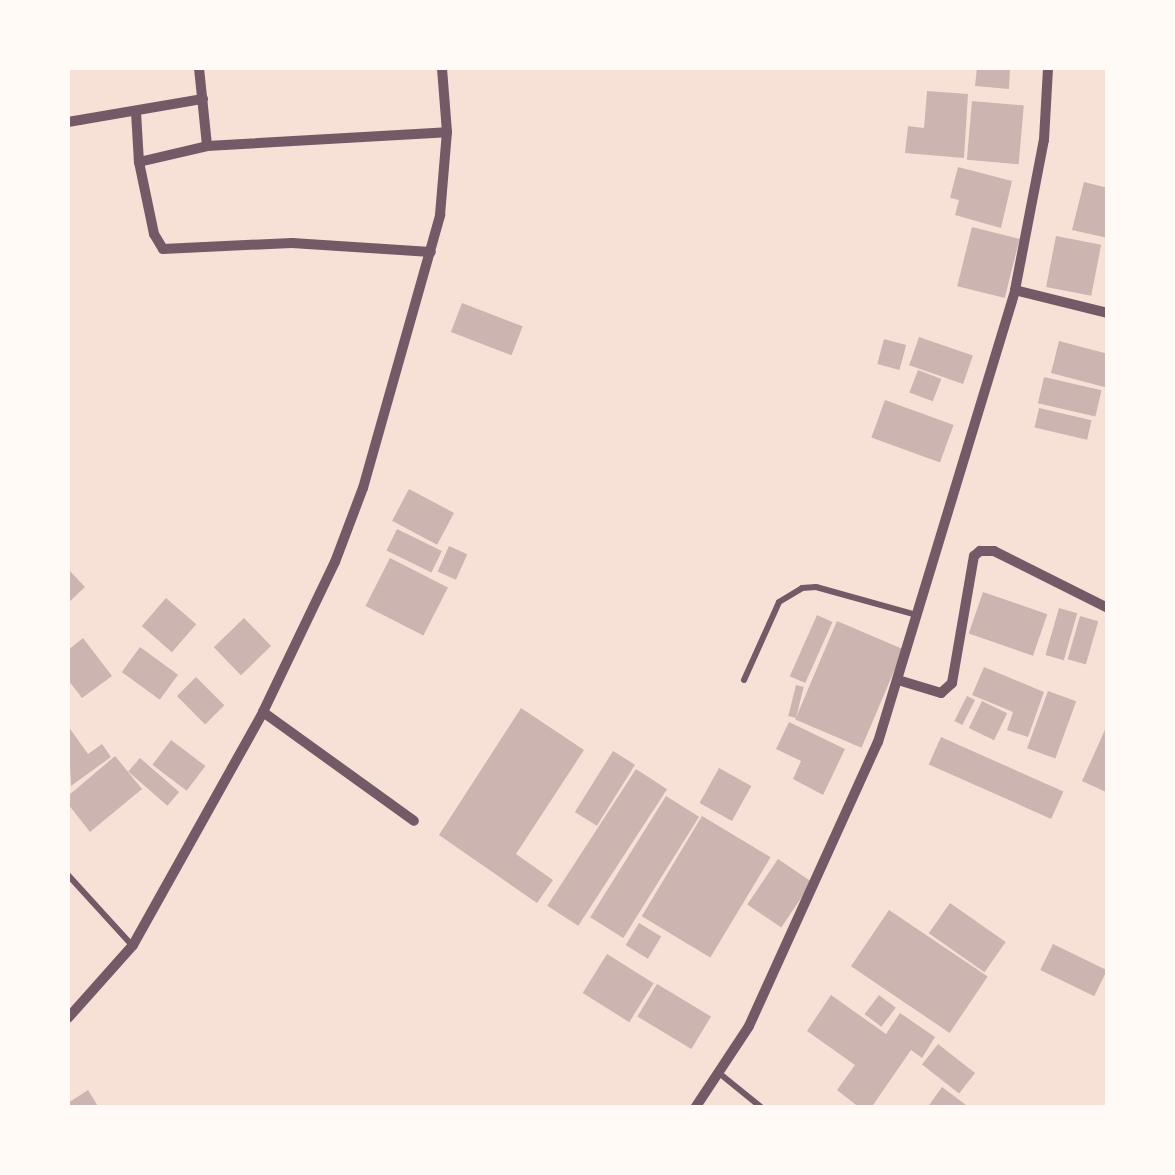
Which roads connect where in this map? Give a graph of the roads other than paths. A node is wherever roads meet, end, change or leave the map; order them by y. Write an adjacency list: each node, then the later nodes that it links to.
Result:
1 (199, 68): 4 (street)
2 (442, 68): 7 (street)
3 (1048, 68): 11 (street)
4 (203, 99): 5 (street); 8 (street)
5 (136, 112): 6 (street); 9 (street)
6 (68, 122)
7 (448, 132): 8 (street); 10 (street)
8 (207, 146): 9 (street)
9 (140, 162): 10 (street)
10 (431, 252): 17 (street)
11 (1016, 290): 12 (street); 14 (street)
12 (1108, 313)
13 (1108, 608): 16 (street)
14 (918, 616): 15 (lane); 16 (street)
15 (744, 680)
16 (898, 680): 22 (street)
17 (263, 712): 18 (street); 20 (street)
18 (414, 821)
19 (68, 875): 20 (lane)
20 (133, 946): 21 (street)
21 (68, 1018)
22 (718, 1073): 23 (street); 24 (lane)
23 (695, 1108)
24 (762, 1108)

